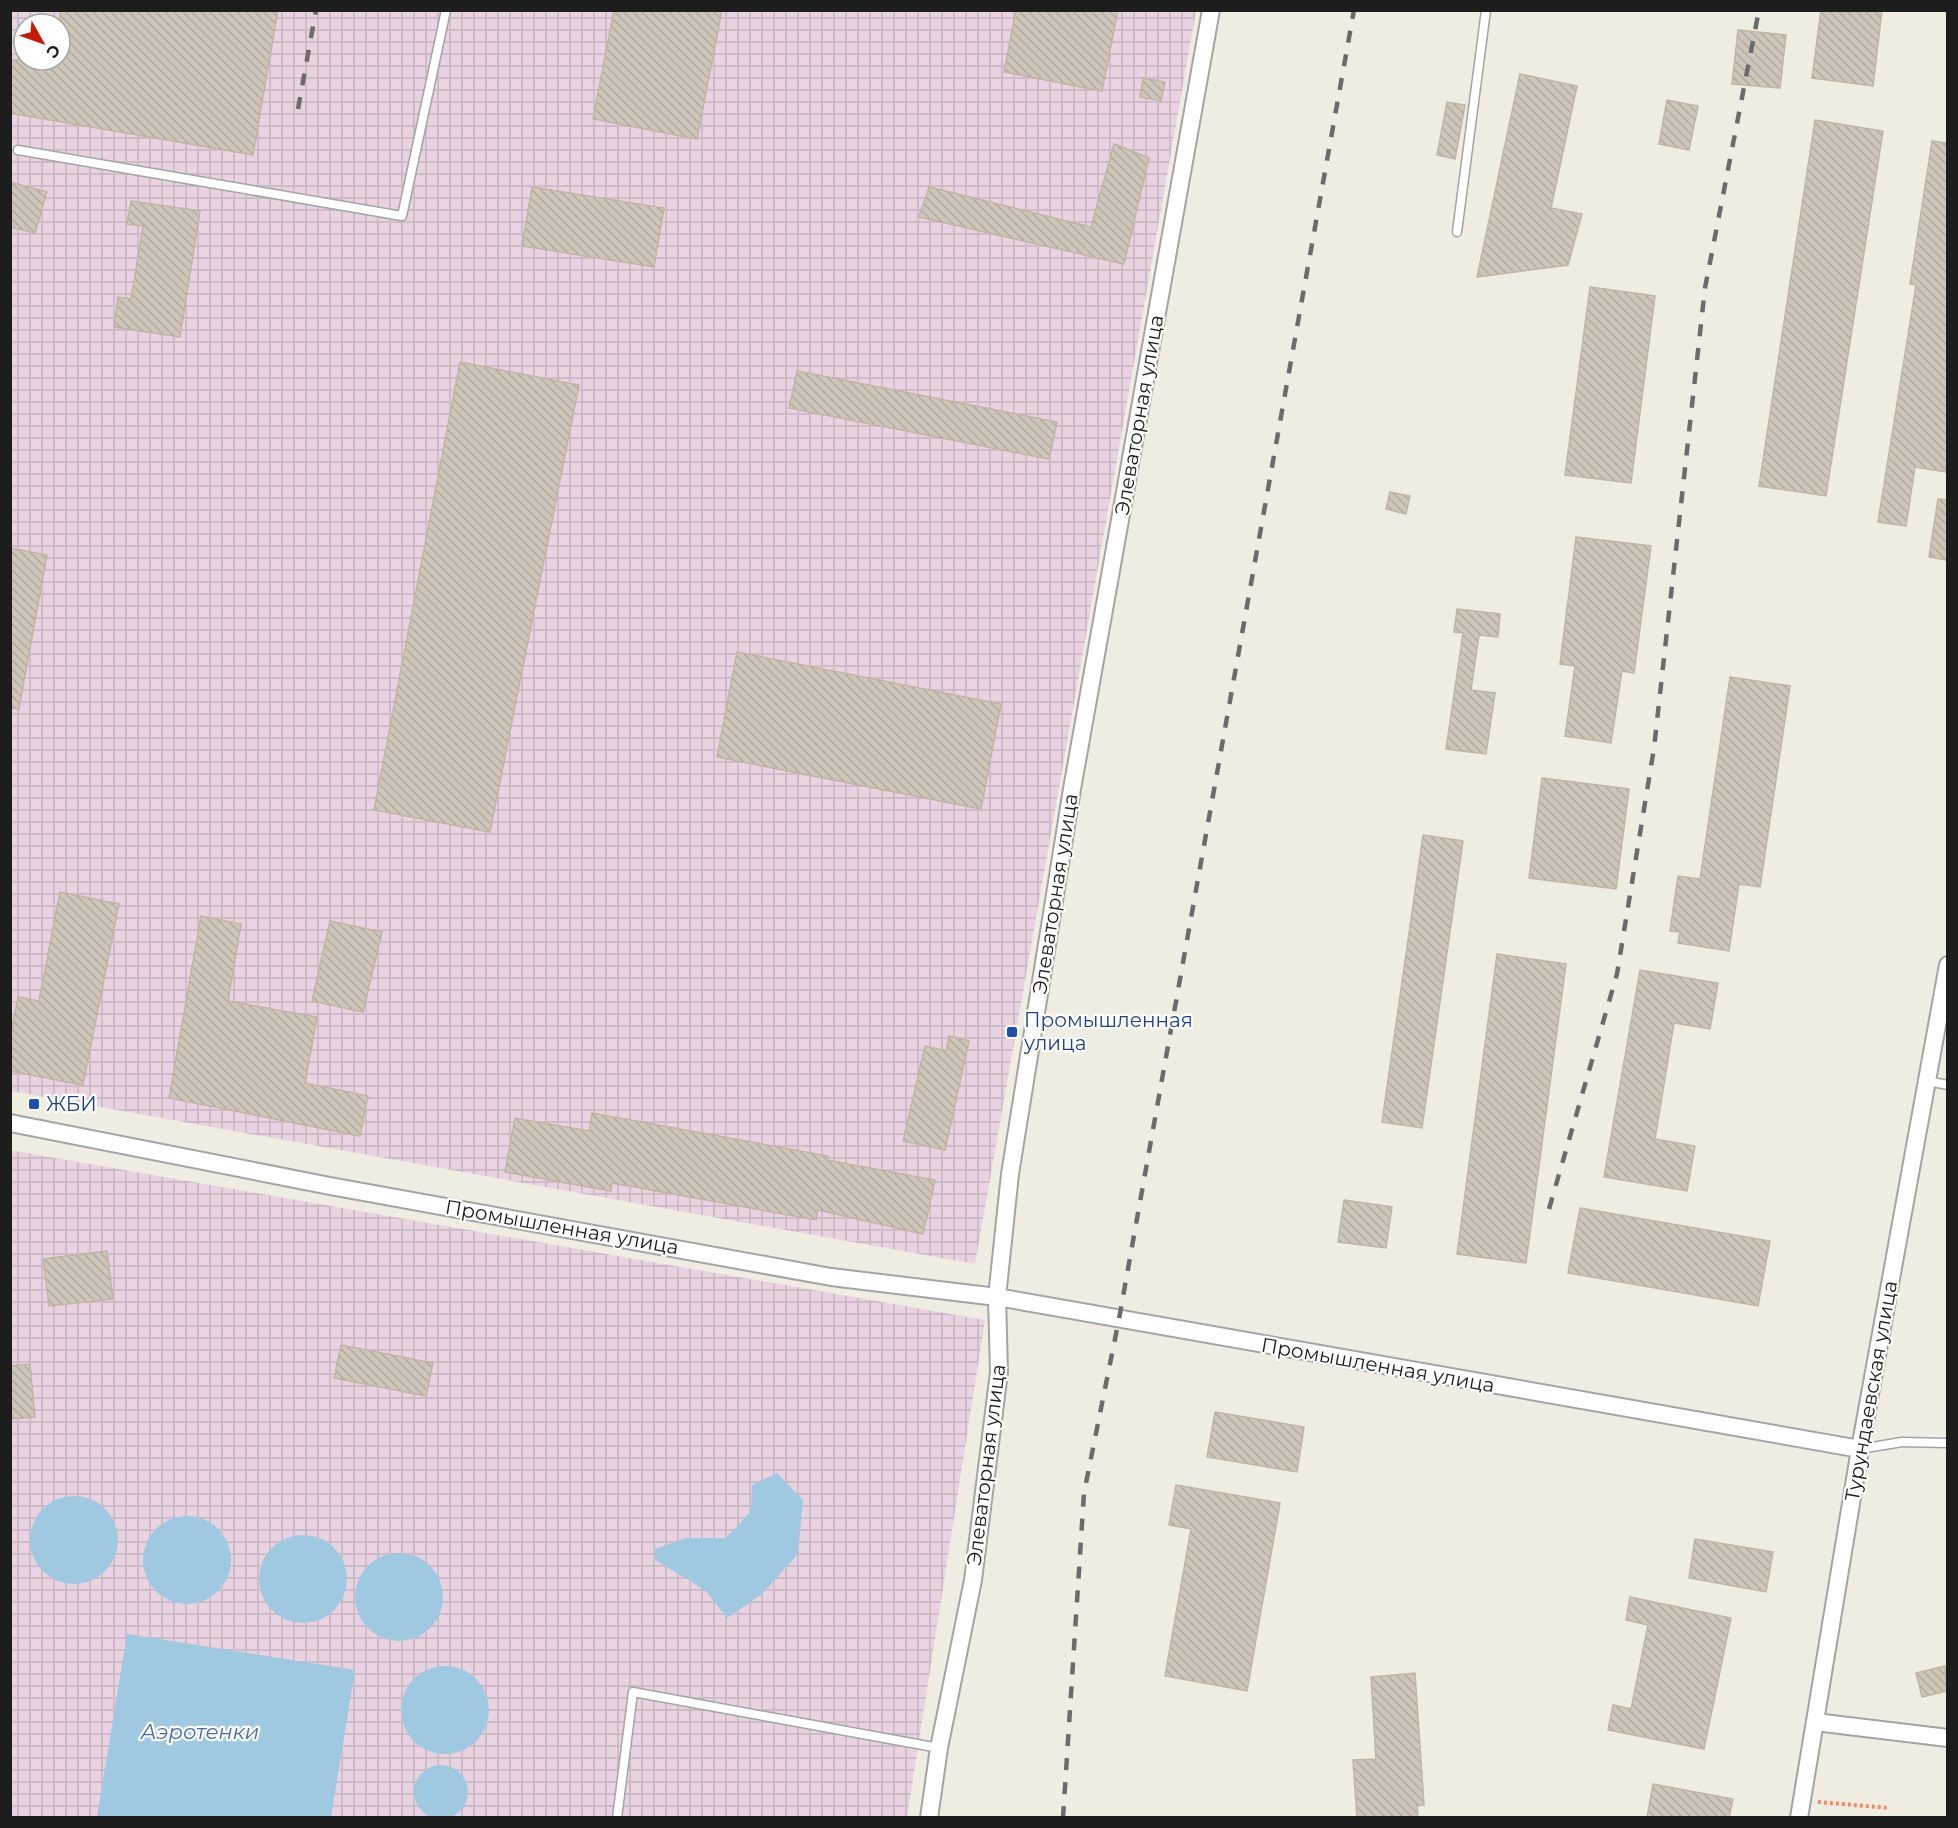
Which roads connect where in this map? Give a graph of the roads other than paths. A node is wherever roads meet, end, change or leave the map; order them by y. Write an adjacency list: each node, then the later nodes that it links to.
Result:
1 (446, 10): 4 (lane)
2 (1211, 10): 10 (street, Элеваторная улица)
3 (1486, 10): 5 (lane)
4 (18, 150)
5 (1456, 232)
6 (1947, 965): 7 (street, Турундаевская улица)
7 (1927, 1081): 8 (lane); 12 (street, Турундаевская улица)
8 (1947, 1085)
9 (10, 1123): 10 (street, Промышленная улица)
10 (997, 1297): 12 (street, Промышленная улица); 15 (street, Элеваторная улица)
11 (1947, 1443): 12 (lane)
12 (1860, 1449): 13 (street, Турундаевская улица)
13 (1815, 1722): 14 (street); 16 (street, Турундаевская улица)
14 (1947, 1738)
15 (939, 1748): 17 (lane); 18 (street, Элеваторная улица)
16 (1801, 1809)
17 (617, 1818)
18 (929, 1818)

